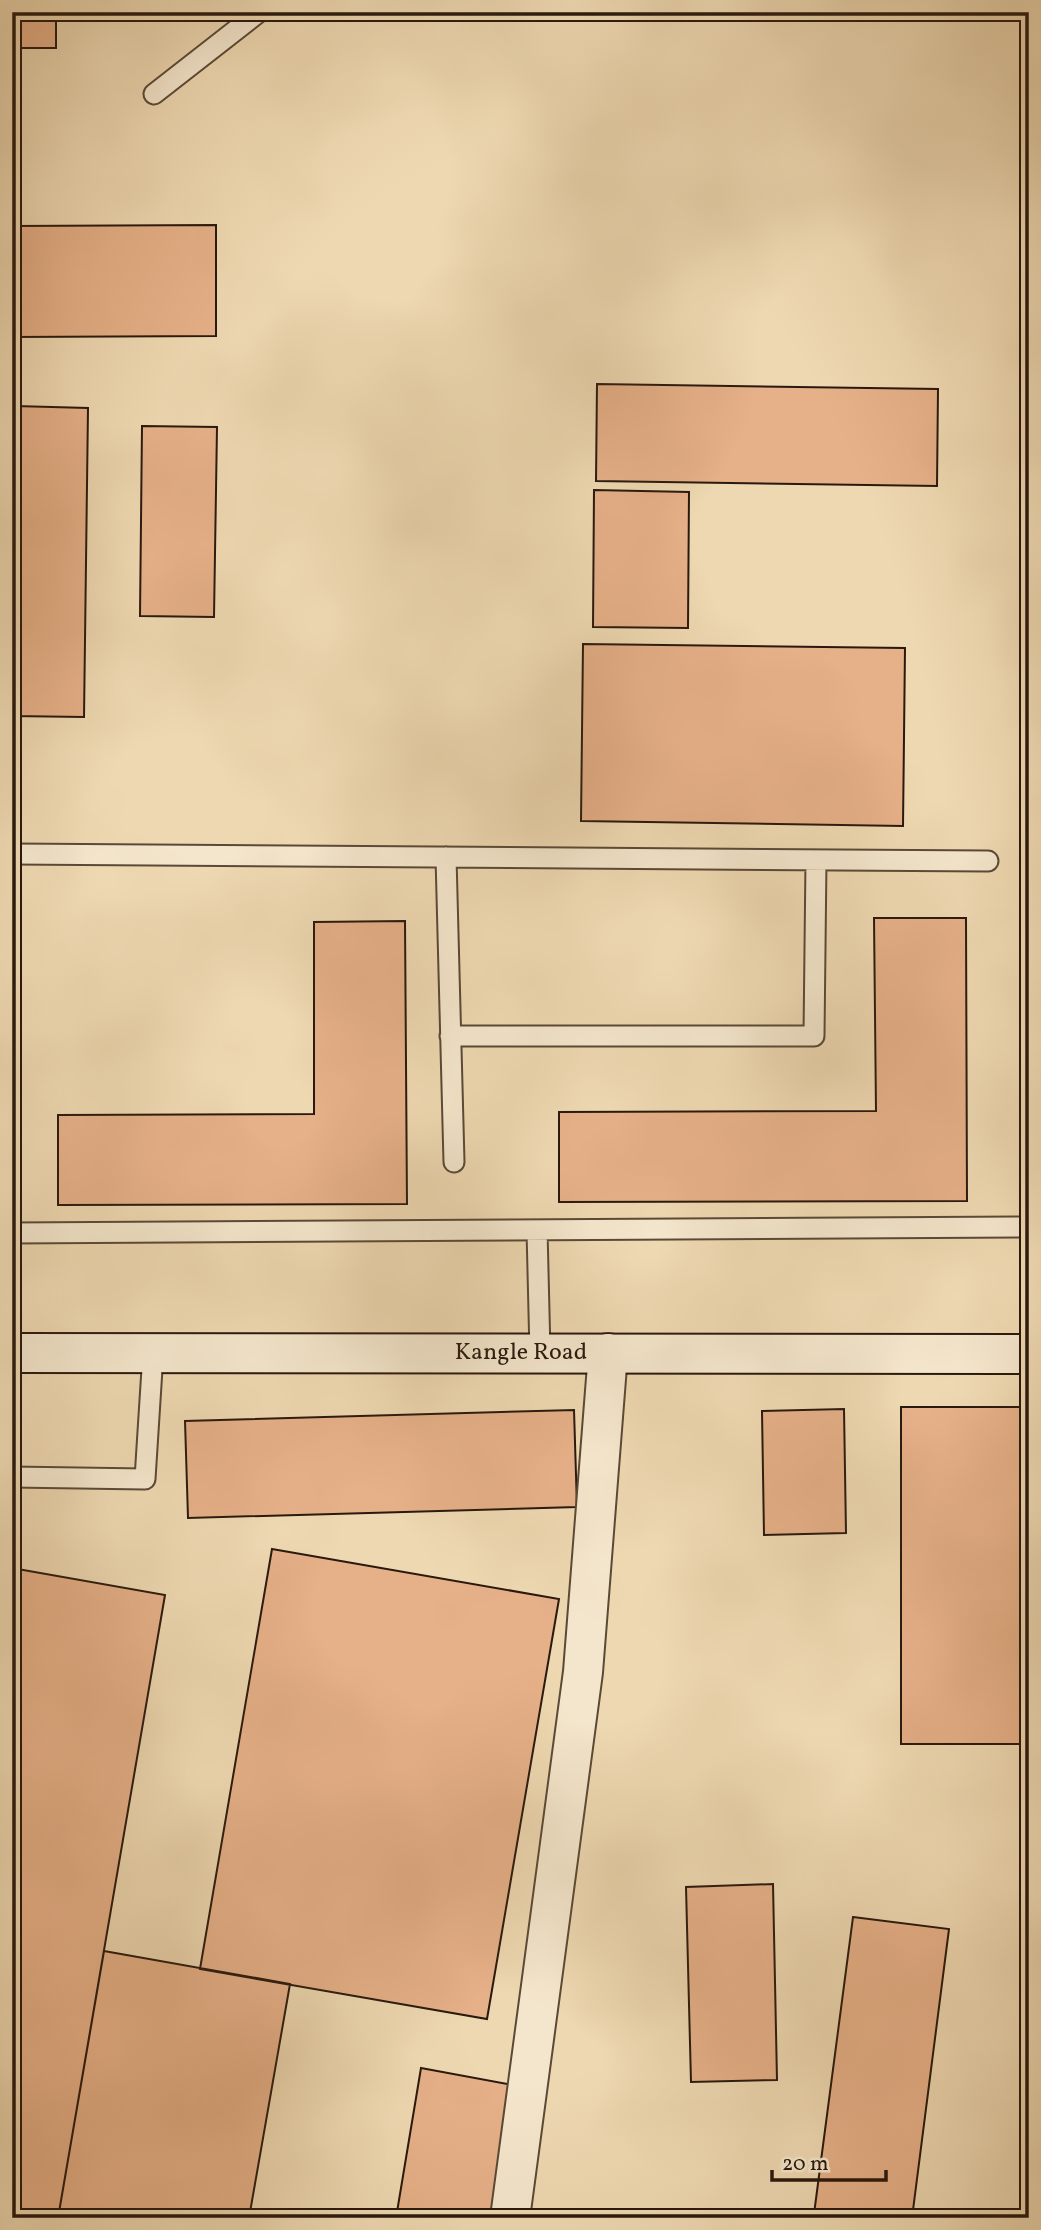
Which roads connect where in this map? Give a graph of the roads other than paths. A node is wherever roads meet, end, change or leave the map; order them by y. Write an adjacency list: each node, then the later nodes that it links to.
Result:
1 (259, 12): 2 (lane)
2 (154, 94)
3 (12, 854): 4 (lane)
4 (446, 857): 5 (lane); 7 (lane)
5 (816, 860): 6 (lane); 7 (lane)
6 (988, 861)
7 (450, 1036): 8 (lane)
8 (454, 1162)
9 (1027, 1227): 10 (lane)
10 (537, 1230): 11 (lane); 14 (lane)
11 (12, 1233)
12 (12, 1353): 13 (main road, Kangle Road)
13 (153, 1353): 14 (main road, Kangle Road); 17 (lane)
14 (540, 1353): 15 (main road, Kangle Road)
15 (608, 1353): 16 (main road, Kangle Road); 18 (main road)
16 (1029, 1354)
17 (12, 1477)
18 (510, 2218)

